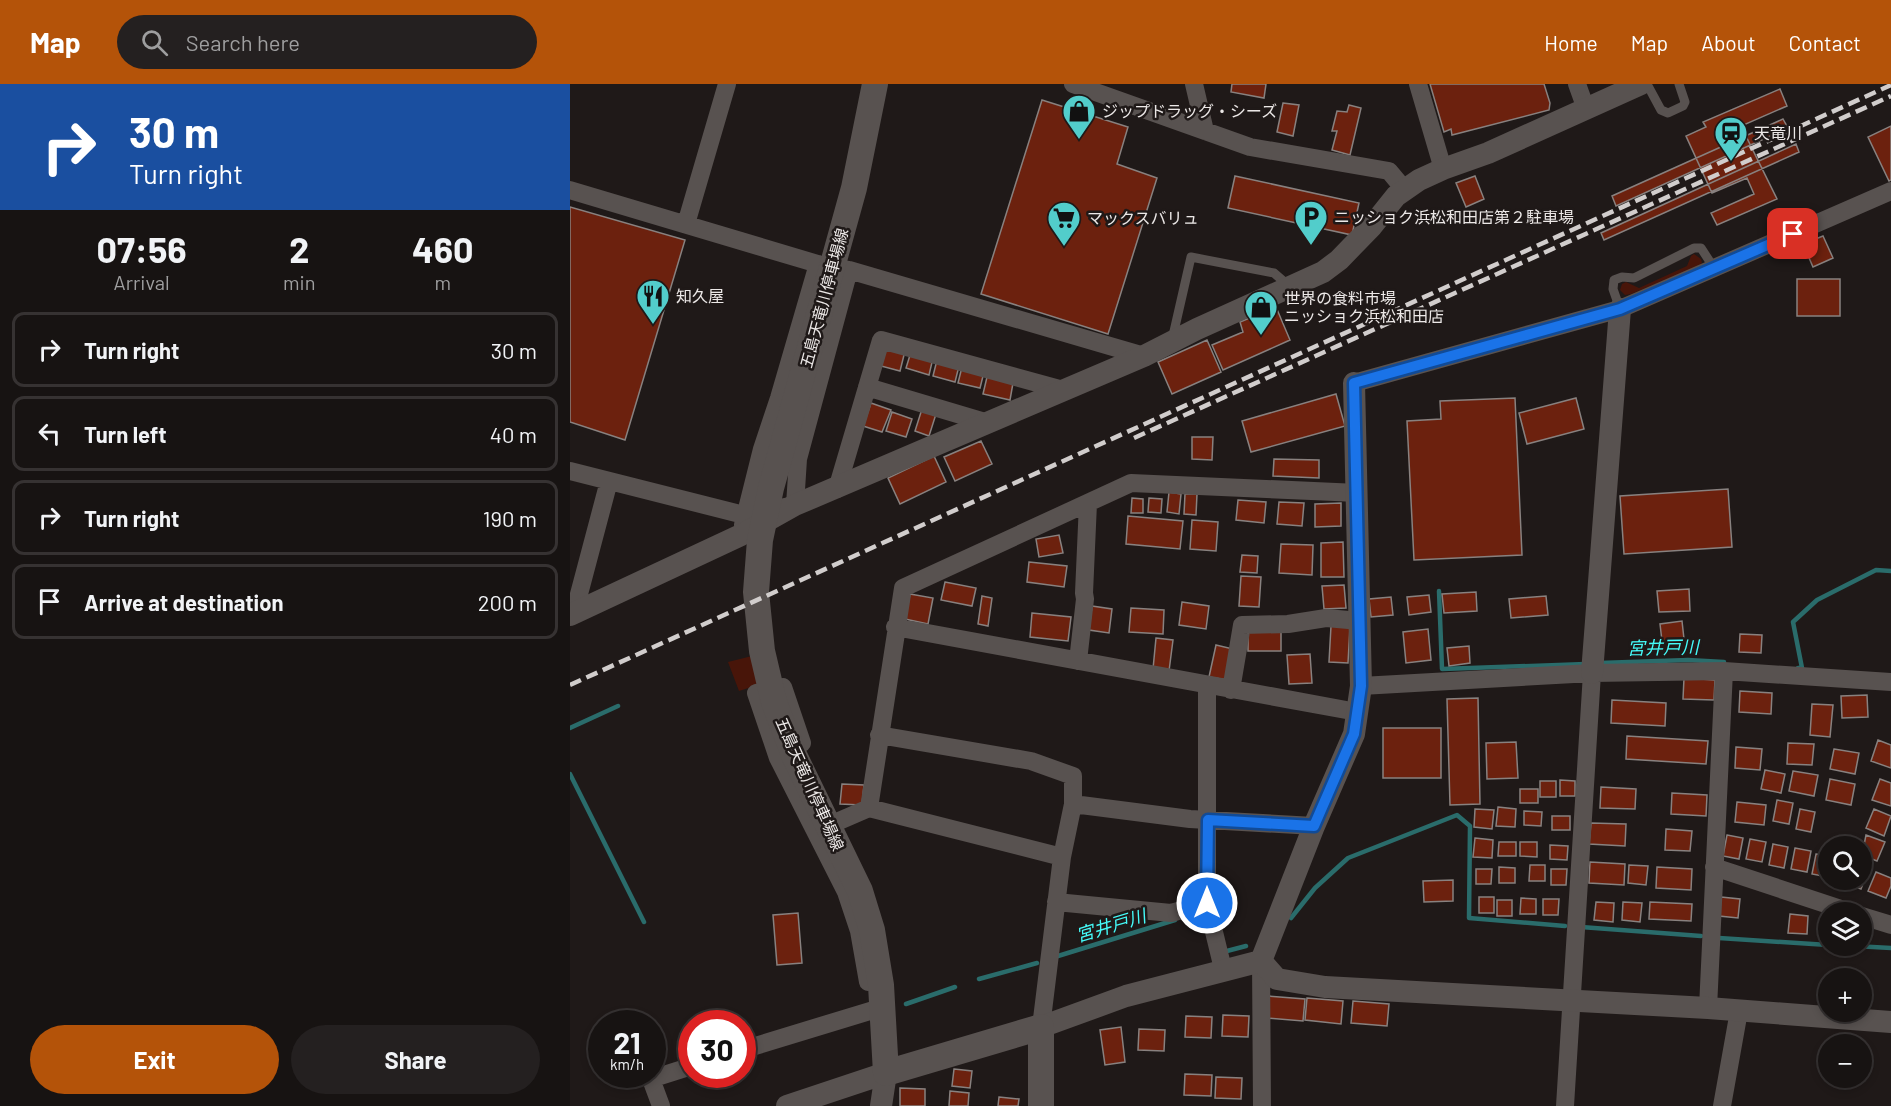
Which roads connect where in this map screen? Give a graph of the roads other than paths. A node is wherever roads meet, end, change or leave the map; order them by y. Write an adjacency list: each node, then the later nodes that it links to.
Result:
1 (727, 84): 16 (street)
2 (875, 84): 18 (main road, 五島天竜川停車場線)
3 (1072, 84): 11 (street)
4 (1194, 84): 11 (street)
5 (1418, 84): 12 (street)
6 (1576, 84): 10 (street)
7 (1641, 84): 10 (street)
8 (1647, 84): 9 (lane)
9 (1680, 84)
10 (1586, 109): 12 (street)
11 (1205, 131): 13 (street)
12 (1443, 169): 13 (street)
13 (1404, 189): 19 (street)
14 (570, 190): 16 (street)
15 (1891, 190): 17 (street)
16 (686, 224): 18 (street)
17 (1714, 268): 20 (street); 20 (lane)
18 (833, 269): 22 (street); 32 (street); 33 (street); 60 (main road, 五島天竜川停車場線)
19 (1290, 287): 21 (street); 21 (lane)
20 (1620, 309): 23 (street); 38 (street)
21 (1171, 342): 22 (street)
22 (1144, 356): 25 (street)
23 (1354, 383): 30 (street)
24 (867, 387): 25 (street); 26 (street); 29 (street)
25 (1063, 390): 26 (street)
26 (988, 423): 29 (street)
27 (570, 471): 28 (street)
28 (609, 481): 33 (street); 34 (street)
29 (837, 489): 32 (street)
30 (1358, 494): 31 (street); 35 (street)
31 (1088, 503): 36 (street); 37 (street)
32 (795, 505): 33 (street)
33 (743, 525): 34 (street)
34 (572, 614)
35 (1360, 621): 42 (street); 43 (street)
36 (895, 627): 37 (street); 45 (street)
37 (1078, 661): 41 (street)
38 (1592, 668): 39 (street); 42 (street); 61 (street)
39 (1724, 671): 40 (street); 52 (street)
40 (1891, 682)
41 (1206, 685): 43 (street); 48 (street)
42 (1361, 686): 44 (street)
43 (1232, 690): 44 (street)
44 (1358, 711): 50 (street)
45 (879, 735): 46 (street); 47 (street)
46 (1073, 804): 48 (street); 51 (street)
47 (869, 808): 49 (street); 51 (street)
48 (1208, 820): 50 (street); 55 (street)
49 (839, 821): 60 (street); 60 (street)
50 (1314, 826): 59 (street)
51 (1062, 857): 53 (street)
52 (1714, 867): 54 (street); 62 (street)
53 (1056, 902): 55 (street); 65 (street)
54 (1820, 902)
55 (1207, 903): 58 (street)
56 (1872, 919): 57 (street)
57 (1891, 926)
58 (1221, 959): 59 (street); 65 (street)
59 (1261, 961): 61 (street); 73 (street)
60 (882, 995): 66 (street); 68 (main road, 五島天竜川停車場線)
61 (1570, 999): 62 (street); 74 (street)
62 (1708, 1008): 63 (street)
63 (1739, 1011): 64 (street); 75 (street)
64 (1891, 1022)
65 (1041, 1027): 68 (main road); 72 (main road)
66 (756, 1044)
67 (678, 1070): 69 (street)
68 (886, 1073): 70 (street); 71 (street)
69 (661, 1106)
70 (787, 1106)
71 (881, 1106)
72 (1041, 1106)
73 (1262, 1106)
74 (1564, 1106)
75 (1722, 1106)

